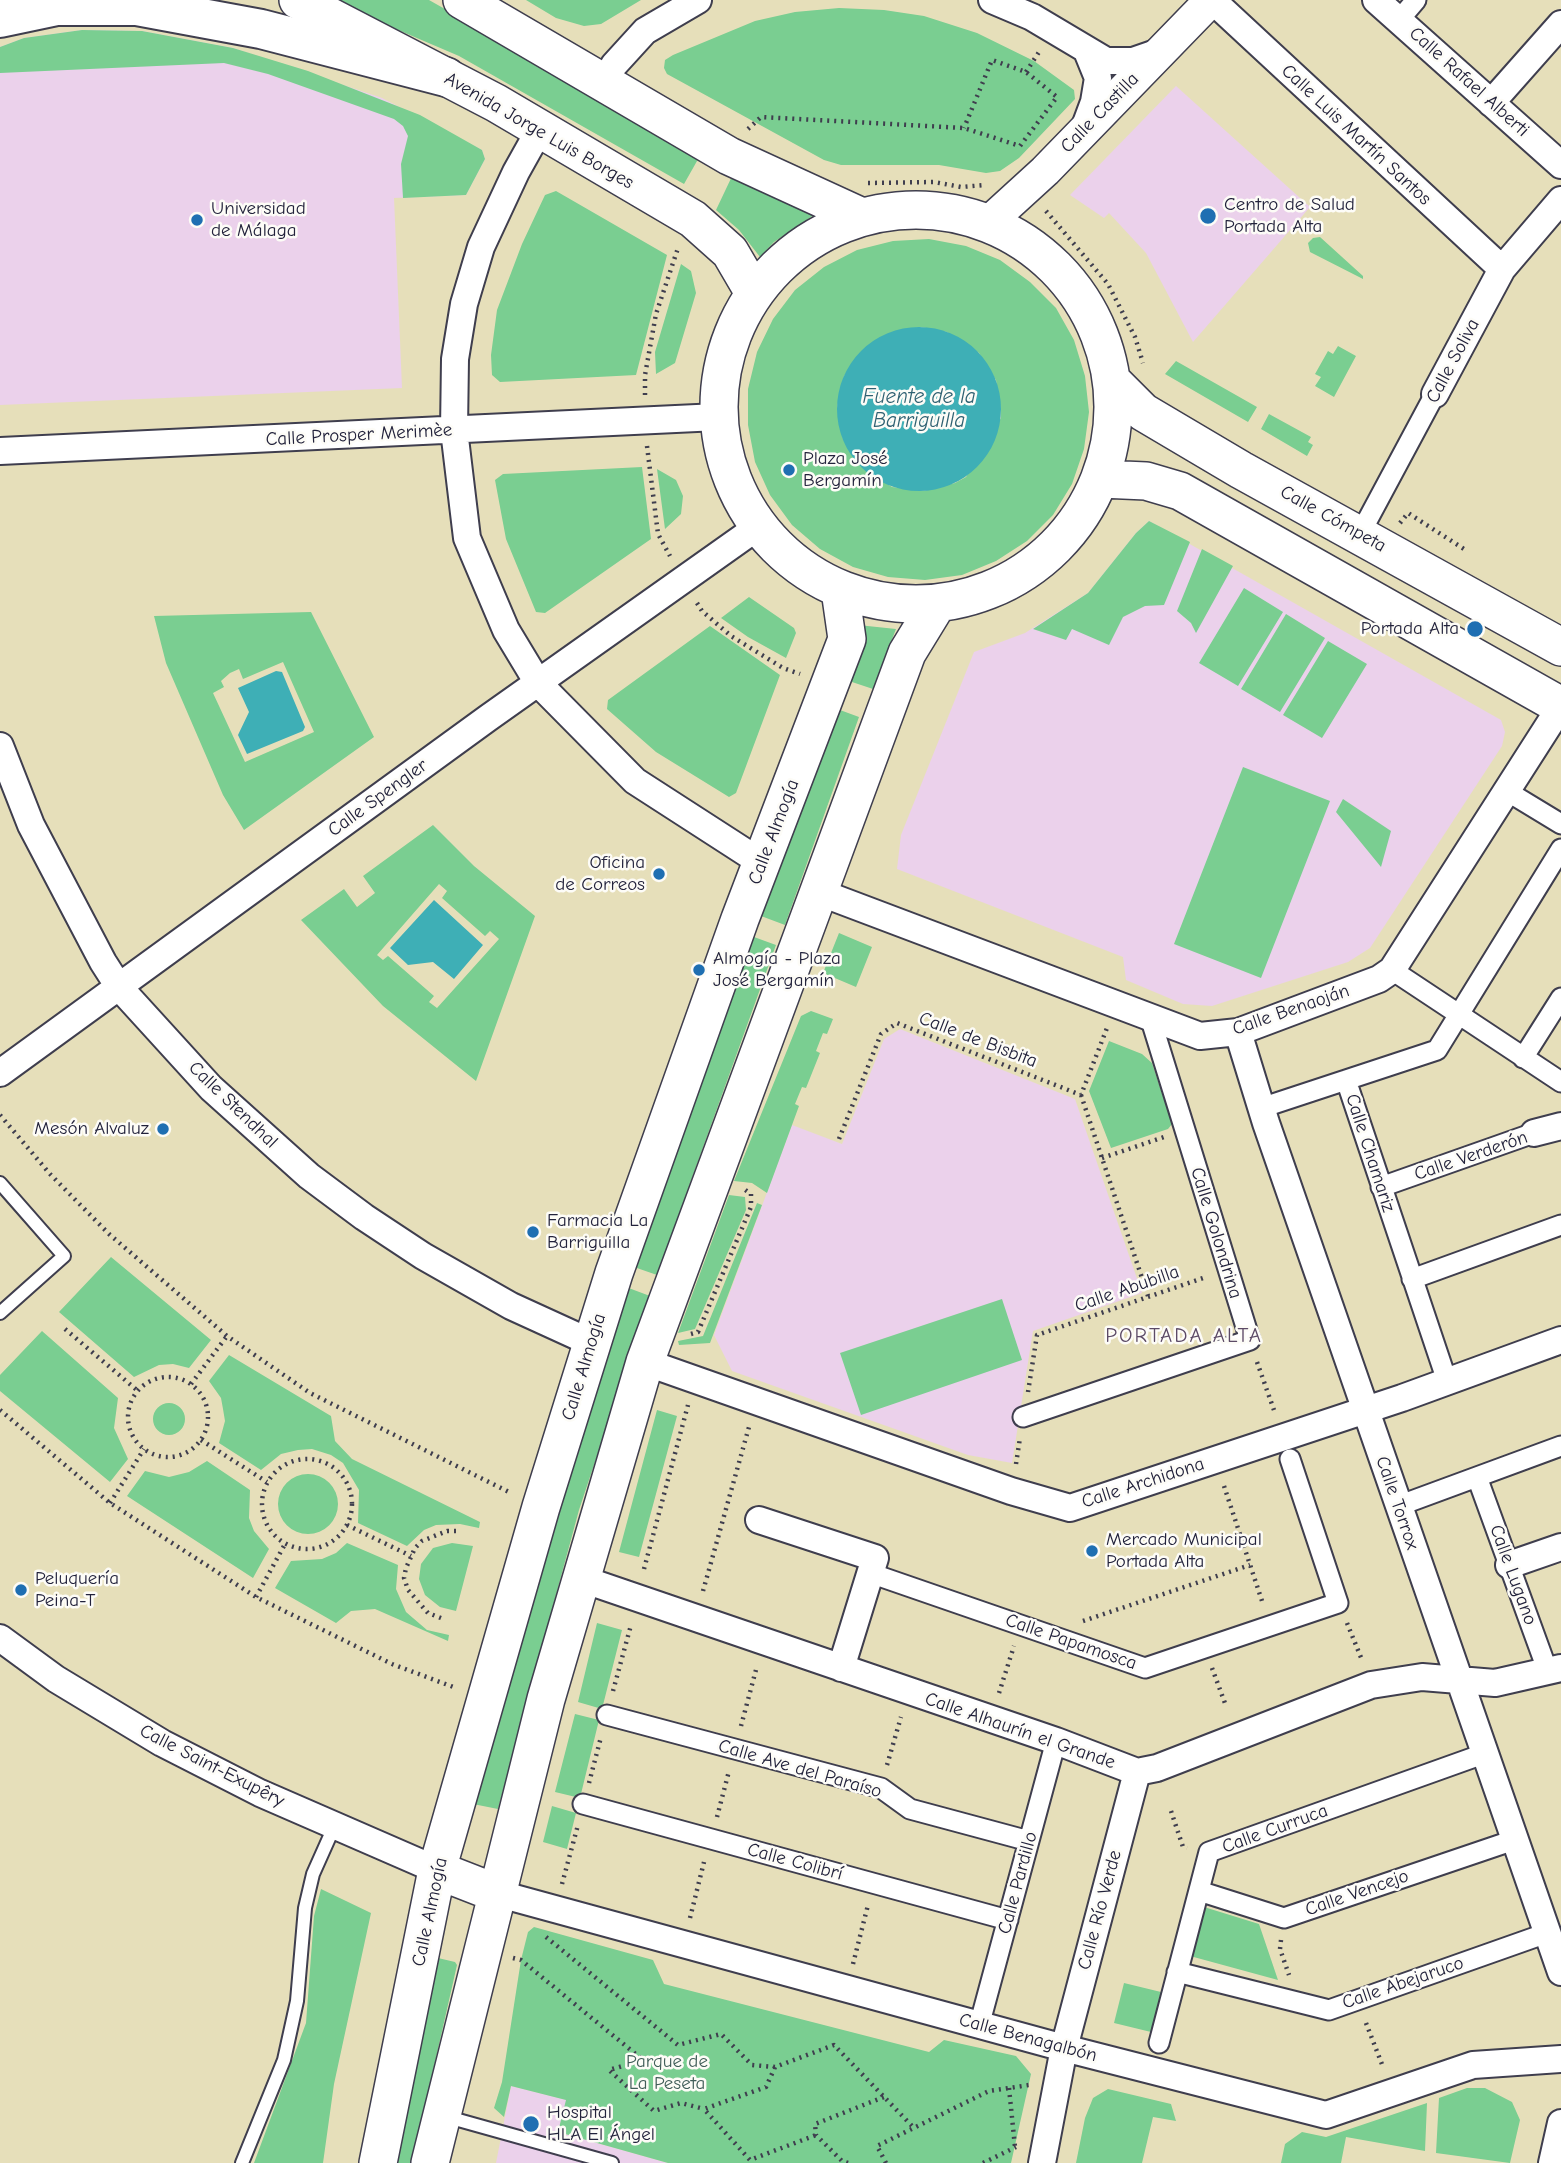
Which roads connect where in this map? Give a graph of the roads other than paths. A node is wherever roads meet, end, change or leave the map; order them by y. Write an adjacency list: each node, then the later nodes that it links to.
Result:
1 (298, 0): 15 (main road, Avenida Jorge Luis Borges)
2 (462, 0): 12 (main road)
3 (491, 0): 12 (street)
4 (698, 0): 16 (street)
5 (992, 0): 13 (street)
6 (1211, 0): 14 (street, Calle Castilla); 24 (street, Calle Luis Martín Santos)
7 (1376, 0): 10 (street, Calle Rafael Alberti)
8 (1416, 0): 10 (street)
9 (0, 18): 15 (highway)
10 (1399, 20): 17 (street, Calle Rafael Alberti)
11 (1561, 24): 17 (street)
12 (533, 39): 16 (main road)
13 (1087, 51): 14 (street); 19 (street)
14 (1159, 52): 19 (street, Calle Castilla)
15 (446, 77): 18 (main road, Avenida Jorge Luis Borges)
16 (605, 81): 22 (main road)
17 (1491, 103): 20 (street, Calle Rafael Alberti)
18 (540, 129): 25 (main road, Avenida Jorge Luis Borges); 29 (street)
19 (1083, 131): 23 (street, Calle Castilla)
20 (1561, 165)
21 (1561, 200): 24 (street, Calle Soliva)
22 (862, 217): 23 (main road); 25 (main road)
23 (988, 223): 26 (main road)
24 (1502, 269): 27 (street, Calle Soliva)
25 (754, 293): 28 (main road)
26 (1112, 381): 31 (main road); 33 (main road, Calle Cómpeta)
27 (1435, 394): 33 (street, Calle Soliva)
28 (718, 417): 29 (street, Calle Prosper Merimèe); 32 (main road)
29 (454, 430): 30 (street, Calle Prosper Merimèe); 37 (street)
30 (0, 451)
31 (1101, 479): 35 (main road); 38 (main road)
32 (759, 526): 34 (main road); 37 (street, Calle Spengler)
33 (1360, 534): 36 (main road, Calle Cómpeta)
34 (840, 590): 35 (main road); 43 (main road, Calle Almogía)
35 (937, 604): 44 (main road)
36 (1561, 647)
37 (538, 683): 43 (street); 46 (street, Calle Spengler)
38 (1561, 706): 40 (street)
39 (0, 746): 46 (street, Calle Stendhal)
40 (1505, 790): 41 (street); 45 (street)
41 (1561, 824)
42 (1561, 849): 48 (street, Calle Chamariz)
43 (762, 863): 64 (main road, Calle Almogía)
44 (816, 891): 49 (street, Calle Benaoján); 65 (main road)
45 (1392, 970): 48 (street); 50 (street, Calle Benaoján)
46 (118, 986): 52 (street, Calle Spengler); 64 (street, Calle Stendhal)
47 (1561, 998): 51 (street)
48 (1459, 1016): 51 (street); 53 (street, Calle Chamariz)
49 (1150, 1017): 50 (street, Calle Benaoján); 68 (street, Calle Golondrina)
50 (1238, 1032): 55 (street, Calle Torrox)
51 (1523, 1058): 54 (street)
52 (0, 1073)
53 (1346, 1080): 55 (street); 59 (street, Calle Chamariz)
54 (1561, 1082)
55 (1261, 1108): 67 (street, Calle Torrox)
56 (1561, 1126): 57 (street, Calle Verderón)
57 (1534, 1133): 59 (street, Calle Verderón)
58 (0, 1183): 62 (lane)
59 (1381, 1187): 61 (street, Calle Chamariz)
60 (1561, 1225): 61 (street)
61 (1412, 1279): 66 (street, Calle Chamariz)
62 (0, 1312)
63 (1561, 1340): 66 (street, Calle Archidona)
64 (592, 1343): 90 (main road, Calle Almogía)
65 (645, 1362): 67 (street, Calle Archidona); 77 (main road)
66 (1447, 1381): 67 (street, Calle Archidona)
67 (1365, 1411): 72 (street, Calle Torrox)
68 (1023, 1418)
69 (1561, 1446): 71 (street)
70 (1290, 1459): 76 (street, Calle Papamosca)
71 (1477, 1477): 72 (street); 75 (street, Calle Lugano)
72 (1398, 1506): 81 (street, Calle Torrox)
73 (759, 1520): 76 (street)
74 (1561, 1547): 75 (street)
75 (1509, 1565): 80 (street, Calle Lugano)
76 (870, 1573): 79 (street)
77 (582, 1579): 79 (street, Calle Alhaurín el Grande); 92 (main road)
78 (0, 1638): 87 (street, Calle Saint-Exupêry)
79 (841, 1668): 83 (street, Calle Alhaurín el Grande)
80 (1554, 1670): 81 (street, Calle Alhaurín el Grande)
81 (1460, 1681): 84 (street, Calle Torrox); 85 (street, Calle Alhaurín el Grande)
82 (607, 1716): 89 (street, Calle Ave del Paraíso)
83 (1056, 1741): 85 (street, Calle Alhaurín el Grande); 89 (street, Calle Pardillo)
84 (1486, 1753): 88 (street, Calle Torrox); 91 (street, Calle Curruca)
85 (1137, 1772): 99 (street, Calle Río Verde)
86 (583, 1804): 93 (street, Calle Colibrí)
87 (334, 1826): 90 (street, Calle Saint-Exupêry); 103 (lane)
88 (1514, 1840): 91 (street, Calle Vencejo); 94 (street, Calle Torrox)
89 (1029, 1841): 93 (street, Calle Pardillo)
90 (437, 1870): 92 (main road); 104 (main road, Calle Almogía)
91 (1199, 1891): 95 (street, Calle Curruca)
92 (496, 1893): 97 (street, Calle Benagalbón); 101 (main road)
93 (1008, 1920): 97 (street, Calle Pardillo)
94 (1547, 1933): 95 (street, Calle Abejaruco); 96 (street, Calle Torrox)
95 (1177, 1972): 98 (street, Calle Curruca)
96 (1561, 1972)
97 (979, 2025): 99 (street, Calle Benagalbón)
98 (1160, 2043)
99 (1064, 2048): 100 (street, Calle Benagalbón); 107 (street, Calle Río Verde)
100 (1561, 2059)
101 (442, 2115): 105 (main road); 106 (lane)
102 (1561, 2123): 108 (street)
103 (242, 2163)
104 (378, 2163)
105 (430, 2163)
106 (612, 2163)
107 (1041, 2163)
108 (1552, 2163)

